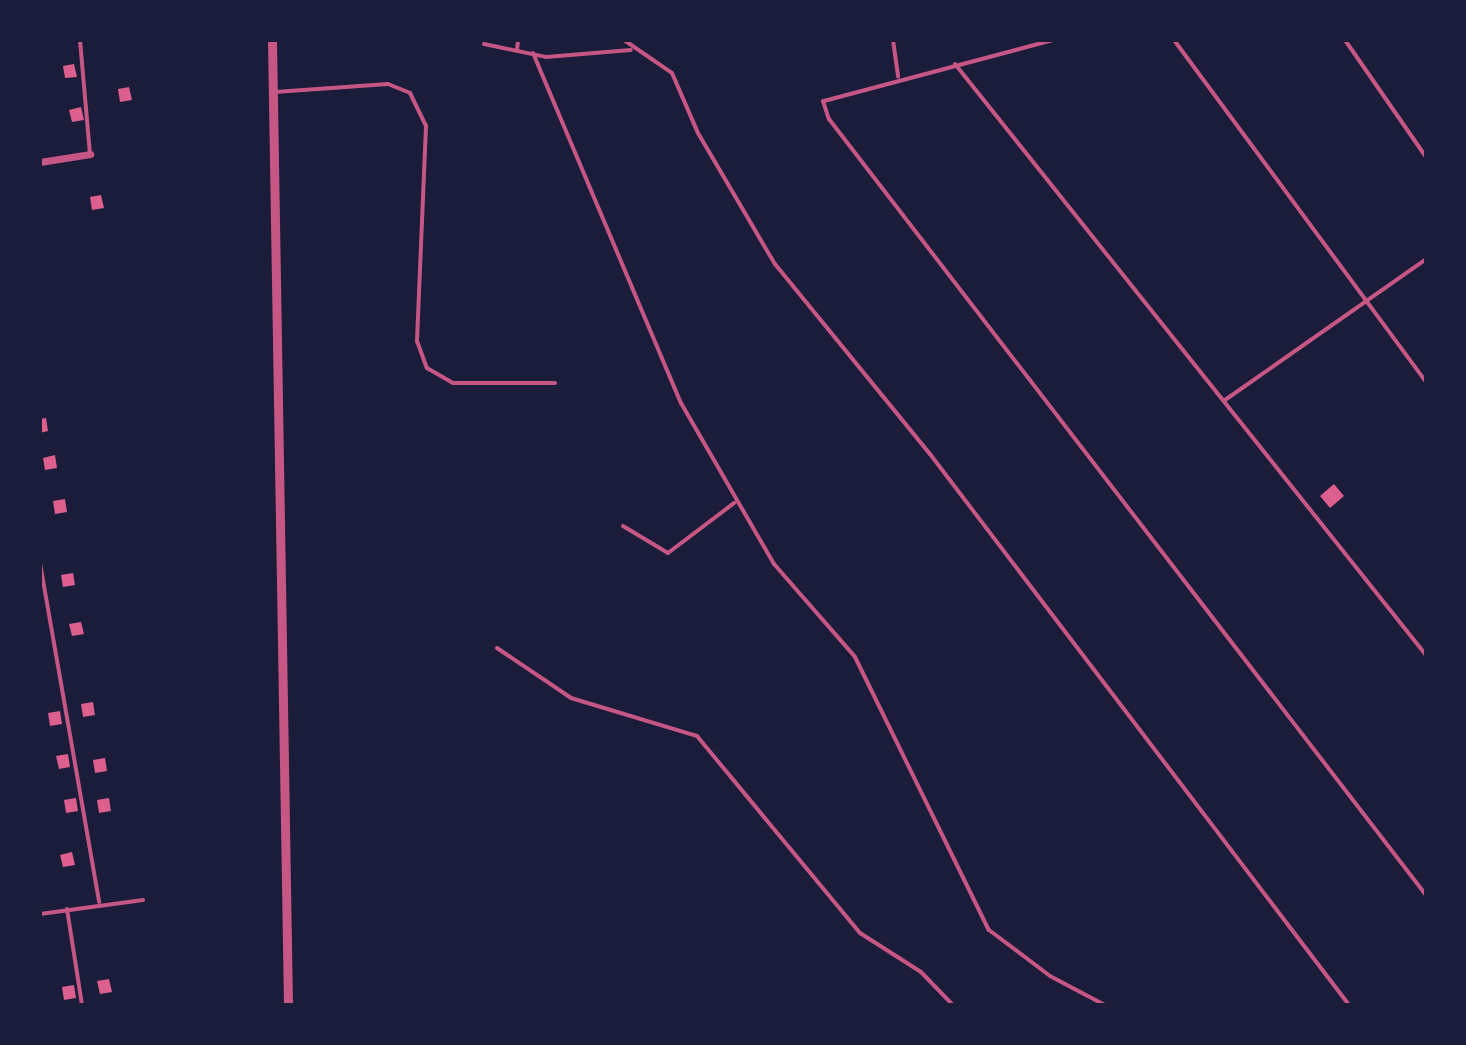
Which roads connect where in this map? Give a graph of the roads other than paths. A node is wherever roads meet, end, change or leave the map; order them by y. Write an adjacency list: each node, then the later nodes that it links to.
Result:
1 (80, 40): 16 (lane)
2 (272, 40): 15 (street)
3 (518, 40): 10 (lane)
4 (624, 40): 11 (lane)
5 (893, 40): 14 (lane)
6 (1053, 40): 13 (lane)
7 (1174, 40): 20 (lane)
8 (1345, 40): 17 (lane)
9 (484, 44): 10 (lane)
10 (517, 50): 12 (lane)
11 (633, 50): 12 (lane); 38 (lane)
12 (533, 53): 24 (lane)
13 (955, 64): 14 (lane); 23 (lane)
14 (898, 77): 29 (lane)
15 (272, 92): 22 (lane); 35 (street)
16 (90, 154): 18 (street)
17 (1426, 157)
18 (40, 162)
19 (1426, 259): 20 (lane)
20 (1369, 298): 21 (lane); 23 (lane)
21 (1426, 382)
22 (555, 383)
23 (1225, 400): 28 (lane)
24 (734, 503): 25 (lane); 37 (lane)
25 (623, 526)
26 (40, 563): 31 (lane)
27 (497, 648): 36 (lane)
28 (1426, 655)
29 (1426, 895)
30 (143, 900): 31 (lane)
31 (99, 902): 32 (lane)
32 (67, 909): 33 (lane); 34 (lane)
33 (40, 914)
34 (82, 1005)
35 (288, 1005)
36 (953, 1005)
37 (1105, 1005)
38 (1349, 1005)

